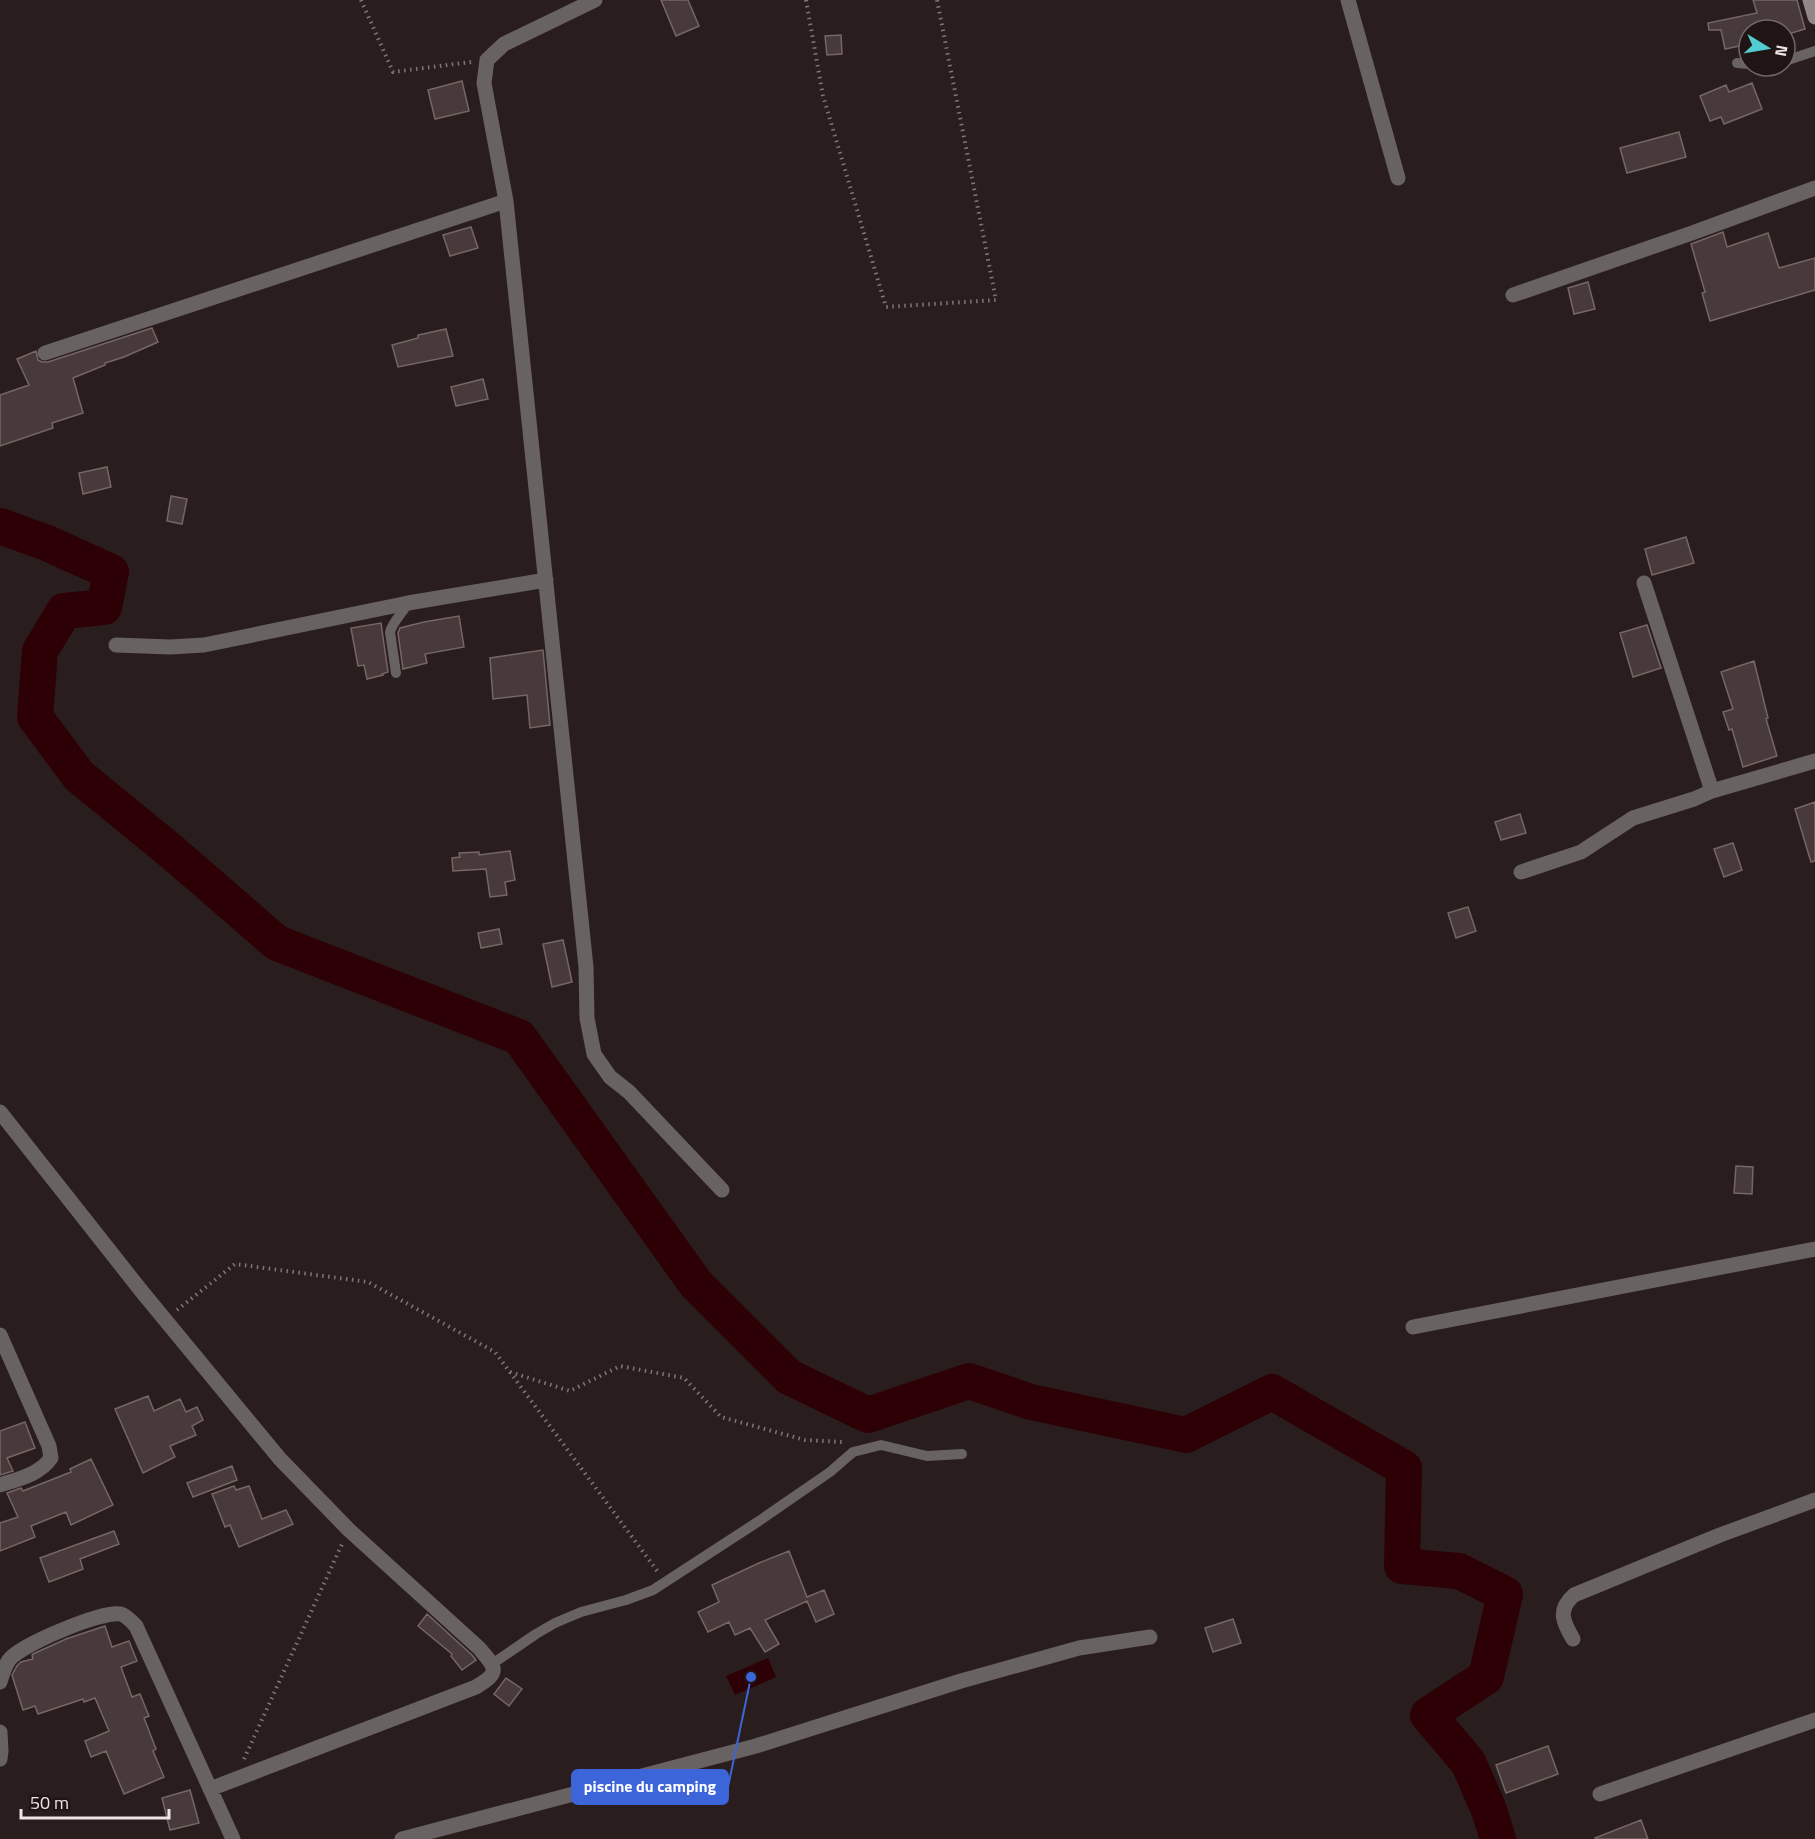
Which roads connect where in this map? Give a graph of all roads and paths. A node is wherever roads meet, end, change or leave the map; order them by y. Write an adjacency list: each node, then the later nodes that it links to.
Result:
1 (361, 0): 10 (path)
2 (595, 0): 10 (street)
3 (806, 0): 4 (path)
4 (937, 0)
5 (1348, 0): 11 (street)
6 (1810, 0): 7 (street)
7 (1815, 17)
8 (1815, 51): 9 (lane)
9 (1797, 57)
10 (487, 60): 13 (street)
11 (1398, 178)
12 (1815, 188): 14 (street)
13 (506, 201): 15 (street); 16 (street)
14 (1513, 295)
15 (45, 352)
16 (546, 580): 18 (street); 25 (street)
17 (1644, 583): 22 (street)
18 (408, 603): 19 (street); 20 (lane)
19 (117, 645)
20 (396, 673)
21 (1815, 761): 22 (street)
22 (1712, 791): 23 (street)
23 (1521, 872)
24 (3, 1122): 27 (street)
25 (722, 1190)
26 (1815, 1249): 28 (street)
27 (165, 1319): 30 (path); 35 (street)
28 (1413, 1327)
29 (0, 1335): 33 (street)
30 (510, 1372): 31 (path); 36 (path)
31 (849, 1443)
32 (962, 1454): 36 (lane)
33 (0, 1485)
34 (1815, 1500): 38 (street)
35 (349, 1530): 39 (street); 44 (path)
36 (665, 1582): 39 (lane)
37 (1150, 1637): 48 (street)
38 (1573, 1640)
39 (492, 1664): 44 (street)
40 (0, 1682): 45 (street)
41 (1815, 1720): 46 (street)
42 (0, 1732): 43 (street)
43 (0, 1759)
44 (235, 1778): 45 (street)
45 (210, 1789): 47 (street)
46 (1600, 1794)
47 (233, 1839)
48 (402, 1839)

